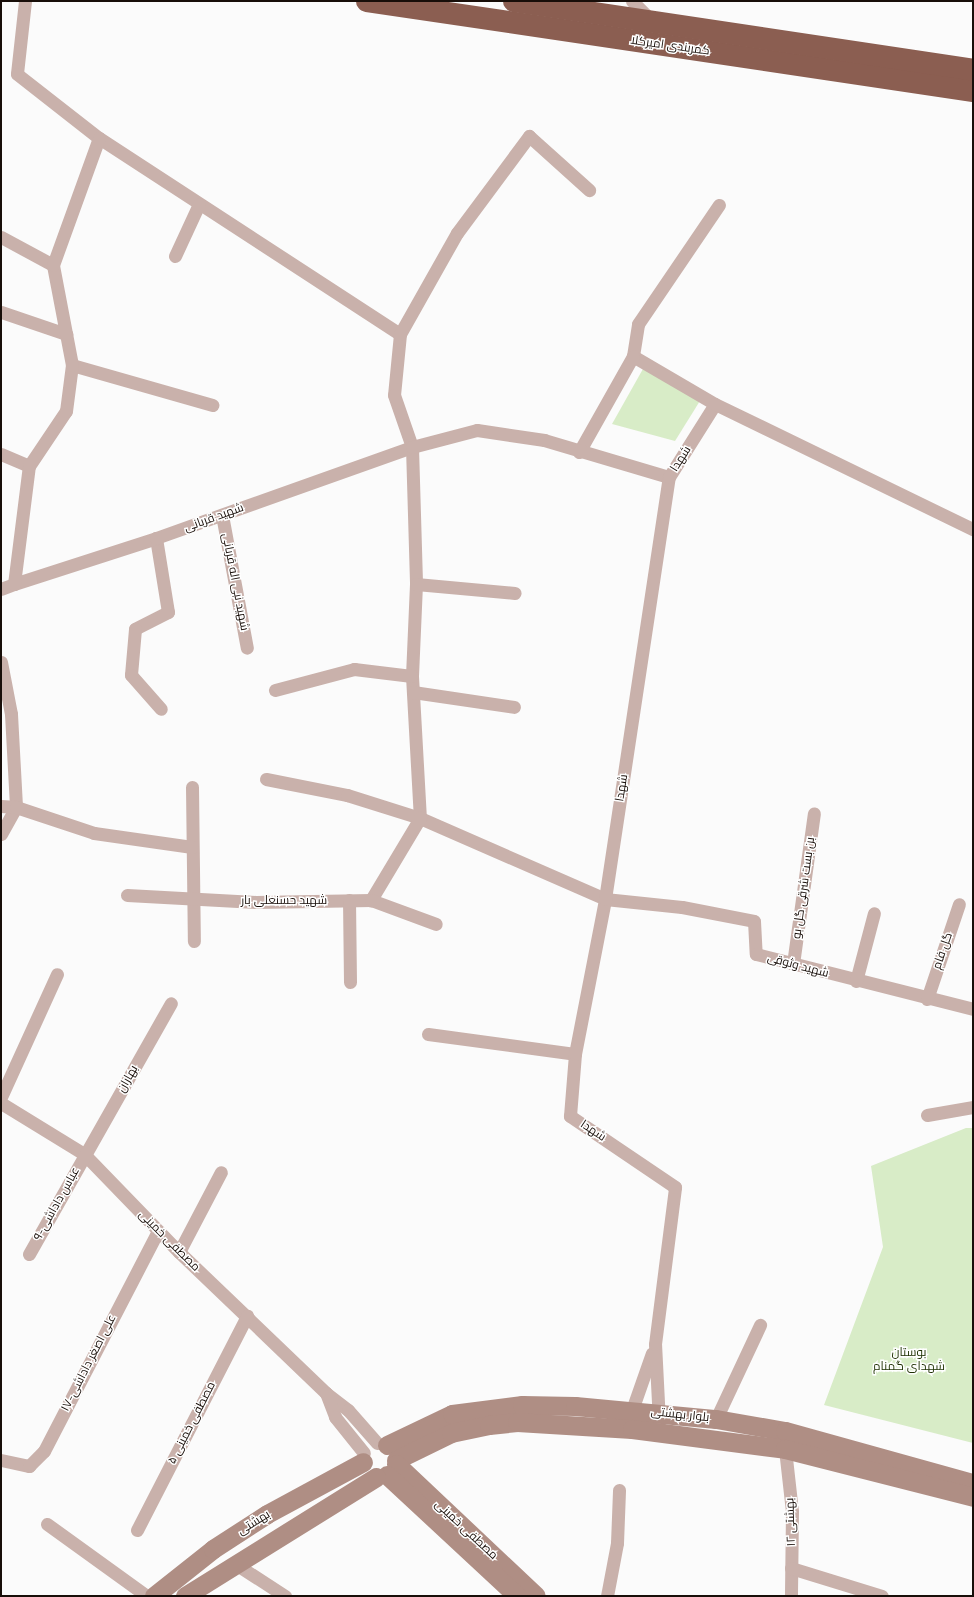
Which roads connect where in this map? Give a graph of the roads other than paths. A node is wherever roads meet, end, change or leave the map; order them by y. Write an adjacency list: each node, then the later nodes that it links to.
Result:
1 (25, 1): 8 (street)
2 (367, 1): 7 (highway, کمربندی امیرکلا)
3 (514, 1): 5 (highway, کمربندی امیرکلا)
4 (632, 1): 5 (street)
5 (652, 22): 6 (highway, کمربندی امیرکلا)
6 (973, 70)
7 (973, 91)
8 (99, 138): 10 (street); 14 (street)
9 (589, 190): 17 (street)
10 (198, 204): 13 (street); 17 (street)
11 (719, 205): 18 (street)
12 (1, 237): 14 (street)
13 (175, 256)
14 (53, 264): 16 (street)
15 (1, 312): 16 (street)
16 (66, 334): 19 (street)
17 (400, 334): 22 (street)
18 (633, 356): 20 (street); 23 (street)
19 (72, 365): 21 (street); 25 (street)
20 (715, 404): 26 (street, شهدا); 28 (street)
21 (212, 405)
22 (412, 447): 23 (street, شهید قربانی); 27 (street, شهید قربانی); 31 (street)
23 (579, 452): 26 (street, شهید قربانی)
24 (1, 454): 25 (street)
25 (29, 466): 30 (street)
26 (669, 477): 52 (street, شهدا)
27 (222, 515): 29 (street, شهید قربانی); 34 (street, شهید نبی اله قربانی)
28 (973, 529)
29 (156, 538): 30 (street, شهید قربانی); 40 (street)
30 (14, 584): 32 (street, شهید قربانی)
31 (416, 584): 33 (street); 36 (street)
32 (1, 589)
33 (515, 593)
34 (247, 648)
35 (1, 662): 41 (street)
36 (412, 676): 37 (street); 38 (street)
37 (275, 690)
38 (413, 692): 39 (street); 47 (street)
39 (514, 707)
40 (161, 709)
41 (6, 713): 45 (street)
42 (266, 779): 47 (street)
43 (192, 787): 49 (street)
44 (1, 806): 45 (street)
45 (16, 807): 48 (street); 49 (street)
46 (814, 813): 59 (street, بن بست شرقی گل بو)
47 (420, 818): 52 (street); 54 (street)
48 (1, 834)
49 (192, 847): 51 (street)
50 (127, 895): 51 (street, شهید حسنعلی بار)
51 (193, 898): 53 (street, شهید حسنعلی بار); 58 (street)
52 (605, 899): 59 (street, شهید وثوقی); 67 (street, شهدا)
53 (349, 900): 54 (street, شهید حسنعلی بار); 62 (street)
54 (371, 900): 57 (street, شهید حسنعلی بار)
55 (959, 904): 63 (street, گل فام)
56 (874, 913): 61 (street)
57 (436, 924)
58 (194, 941)
59 (793, 964): 61 (street, شهید وثوقی)
60 (57, 974): 68 (street)
61 (856, 981): 63 (street, شهید وثوقی)
62 (350, 982)
63 (927, 999): 65 (street, شهید وثوقی)
64 (171, 1003): 72 (street, بهاران)
65 (973, 1009)
66 (428, 1034): 67 (street)
67 (576, 1054): 79 (street, شهدا)
68 (1, 1097)
69 (1, 1103): 72 (street, مصطفی خمینی)
70 (973, 1107): 71 (street)
71 (927, 1115)
72 (84, 1154): 74 (street, مصطفی خمینی); 76 (street, عباس داداشی-۹)
73 (221, 1172): 75 (street)
74 (158, 1231): 75 (street, مصطفی خمینی); 85 (street, علی اصغر داداشی-۱۷)
75 (179, 1252): 77 (street, مصطفی خمینی)
76 (29, 1254)
77 (248, 1316): 86 (street, مصطفی خمینی); 91 (street, مصطفی خمینی ۵)
78 (760, 1325): 81 (street)
79 (655, 1344): 80 (street); 82 (street, شهدا)
80 (632, 1410): 82 (main road, بلوار بهشتی); 83 (street); 86 (main road, بلوار بهشتی)
81 (716, 1419): 82 (main road, بلوار بهشتی); 84 (main road, بلوار بهشتی)
82 (659, 1423): 83 (main road, بلوار بهشتی); 84 (main road, بلوار بهشتی)
83 (632, 1430): 86 (main road, بلوار بهشتی)
84 (785, 1440): 87 (main road, بلوار بهشتی); 89 (main road, بلوار بهشتی); 94 (street, بهشتی ۱۲)
85 (1, 1460)
86 (381, 1460): 92 (main road, بهشتی); 93 (main road, بهشتی); 99 (main road, مصطفی خمینی); 100 (main road, مصطفی خمینی)
87 (973, 1483)
88 (619, 1490): 101 (street)
89 (973, 1497)
90 (47, 1524): 95 (street)
91 (137, 1530)
92 (213, 1549): 93 (main road); 96 (main road, بهشتی)
93 (234, 1563): 97 (main road, بهشتی); 98 (street)
94 (791, 1568): 102 (street, بهشتی ۱۲); 103 (street)
95 (147, 1596)
96 (154, 1596)
97 (184, 1596)
98 (285, 1596)
99 (517, 1596)
100 (536, 1596)
101 (607, 1596)
102 (791, 1596)
103 (882, 1596)

